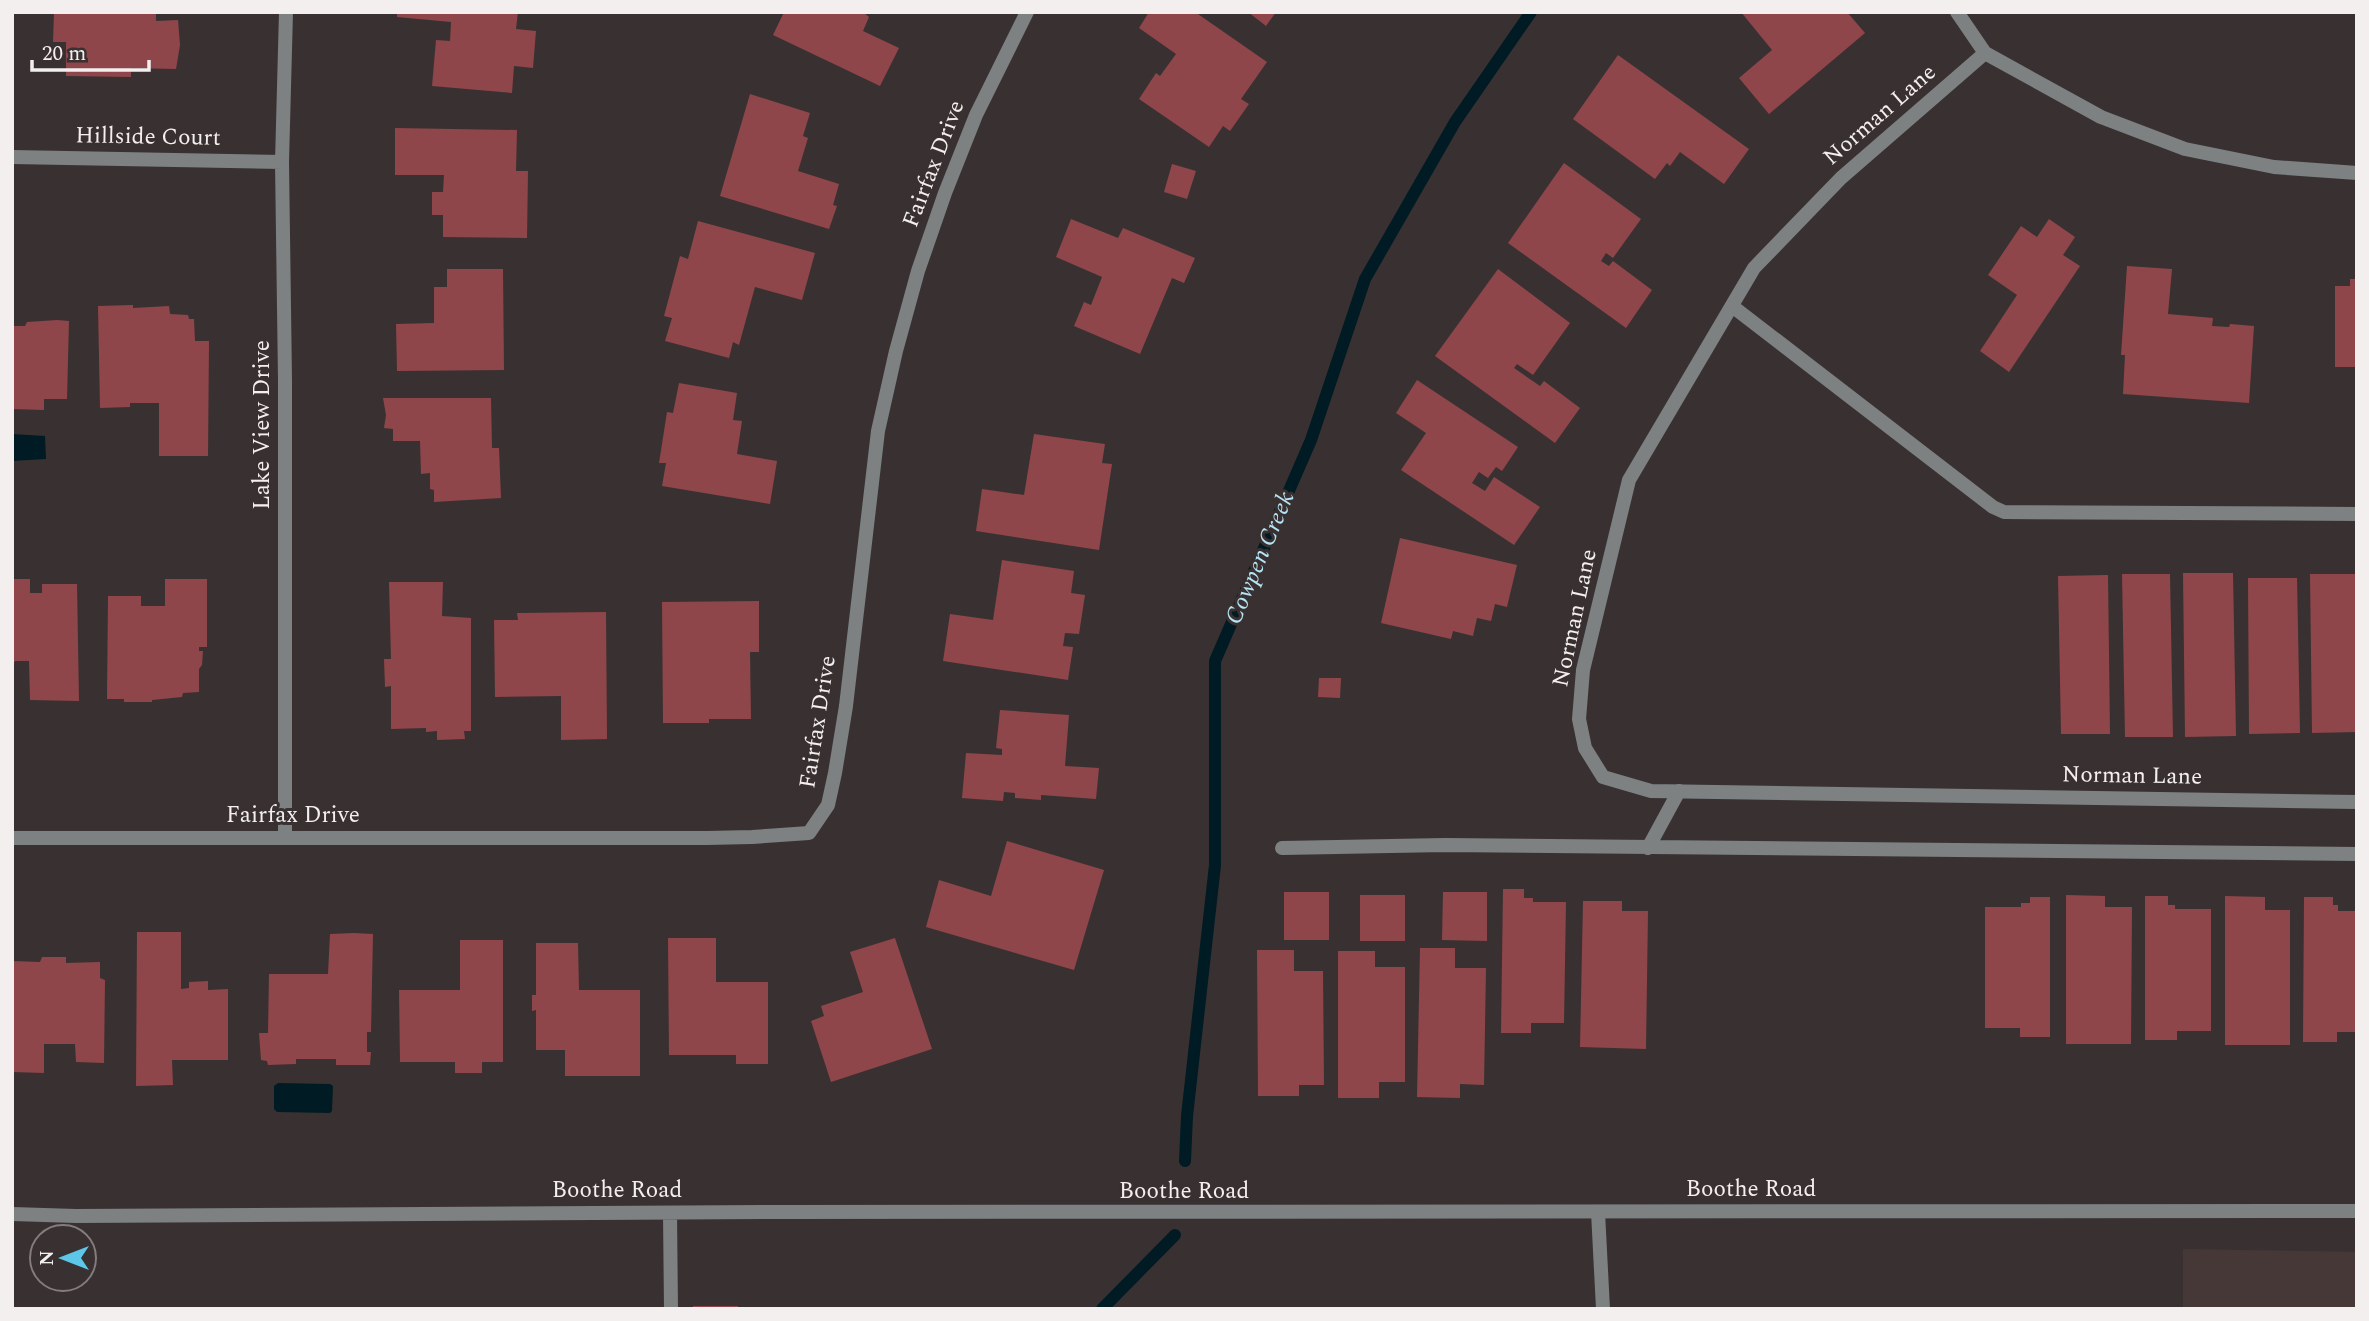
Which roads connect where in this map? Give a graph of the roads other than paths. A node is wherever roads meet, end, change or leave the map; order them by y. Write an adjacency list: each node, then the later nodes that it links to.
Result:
1 (286, 12): 6 (street, Lake View Drive)
2 (1027, 12): 12 (street, Fairfax Drive)
3 (1957, 12): 4 (street)
4 (1985, 53): 7 (street); 8 (street, Norman Lane)
5 (12, 157): 6 (street, Hillside Court)
6 (282, 162): 12 (street, Lake View Drive)
7 (2357, 173)
8 (1731, 306): 9 (street); 10 (street, Norman Lane)
9 (2357, 514)
10 (1679, 792): 11 (street, Norman Lane); 15 (street)
11 (2357, 802)
12 (285, 837): 13 (street, Fairfax Drive)
13 (12, 838)
14 (1282, 848): 15 (street)
15 (1648, 848): 16 (street)
16 (2357, 854)
17 (2357, 1210): 18 (street, Boothe Road)
18 (1598, 1212): 19 (street, Boothe Road); 22 (street)
19 (670, 1213): 20 (street, Boothe Road); 21 (street)
20 (12, 1214)
21 (671, 1309)
22 (1603, 1309)

